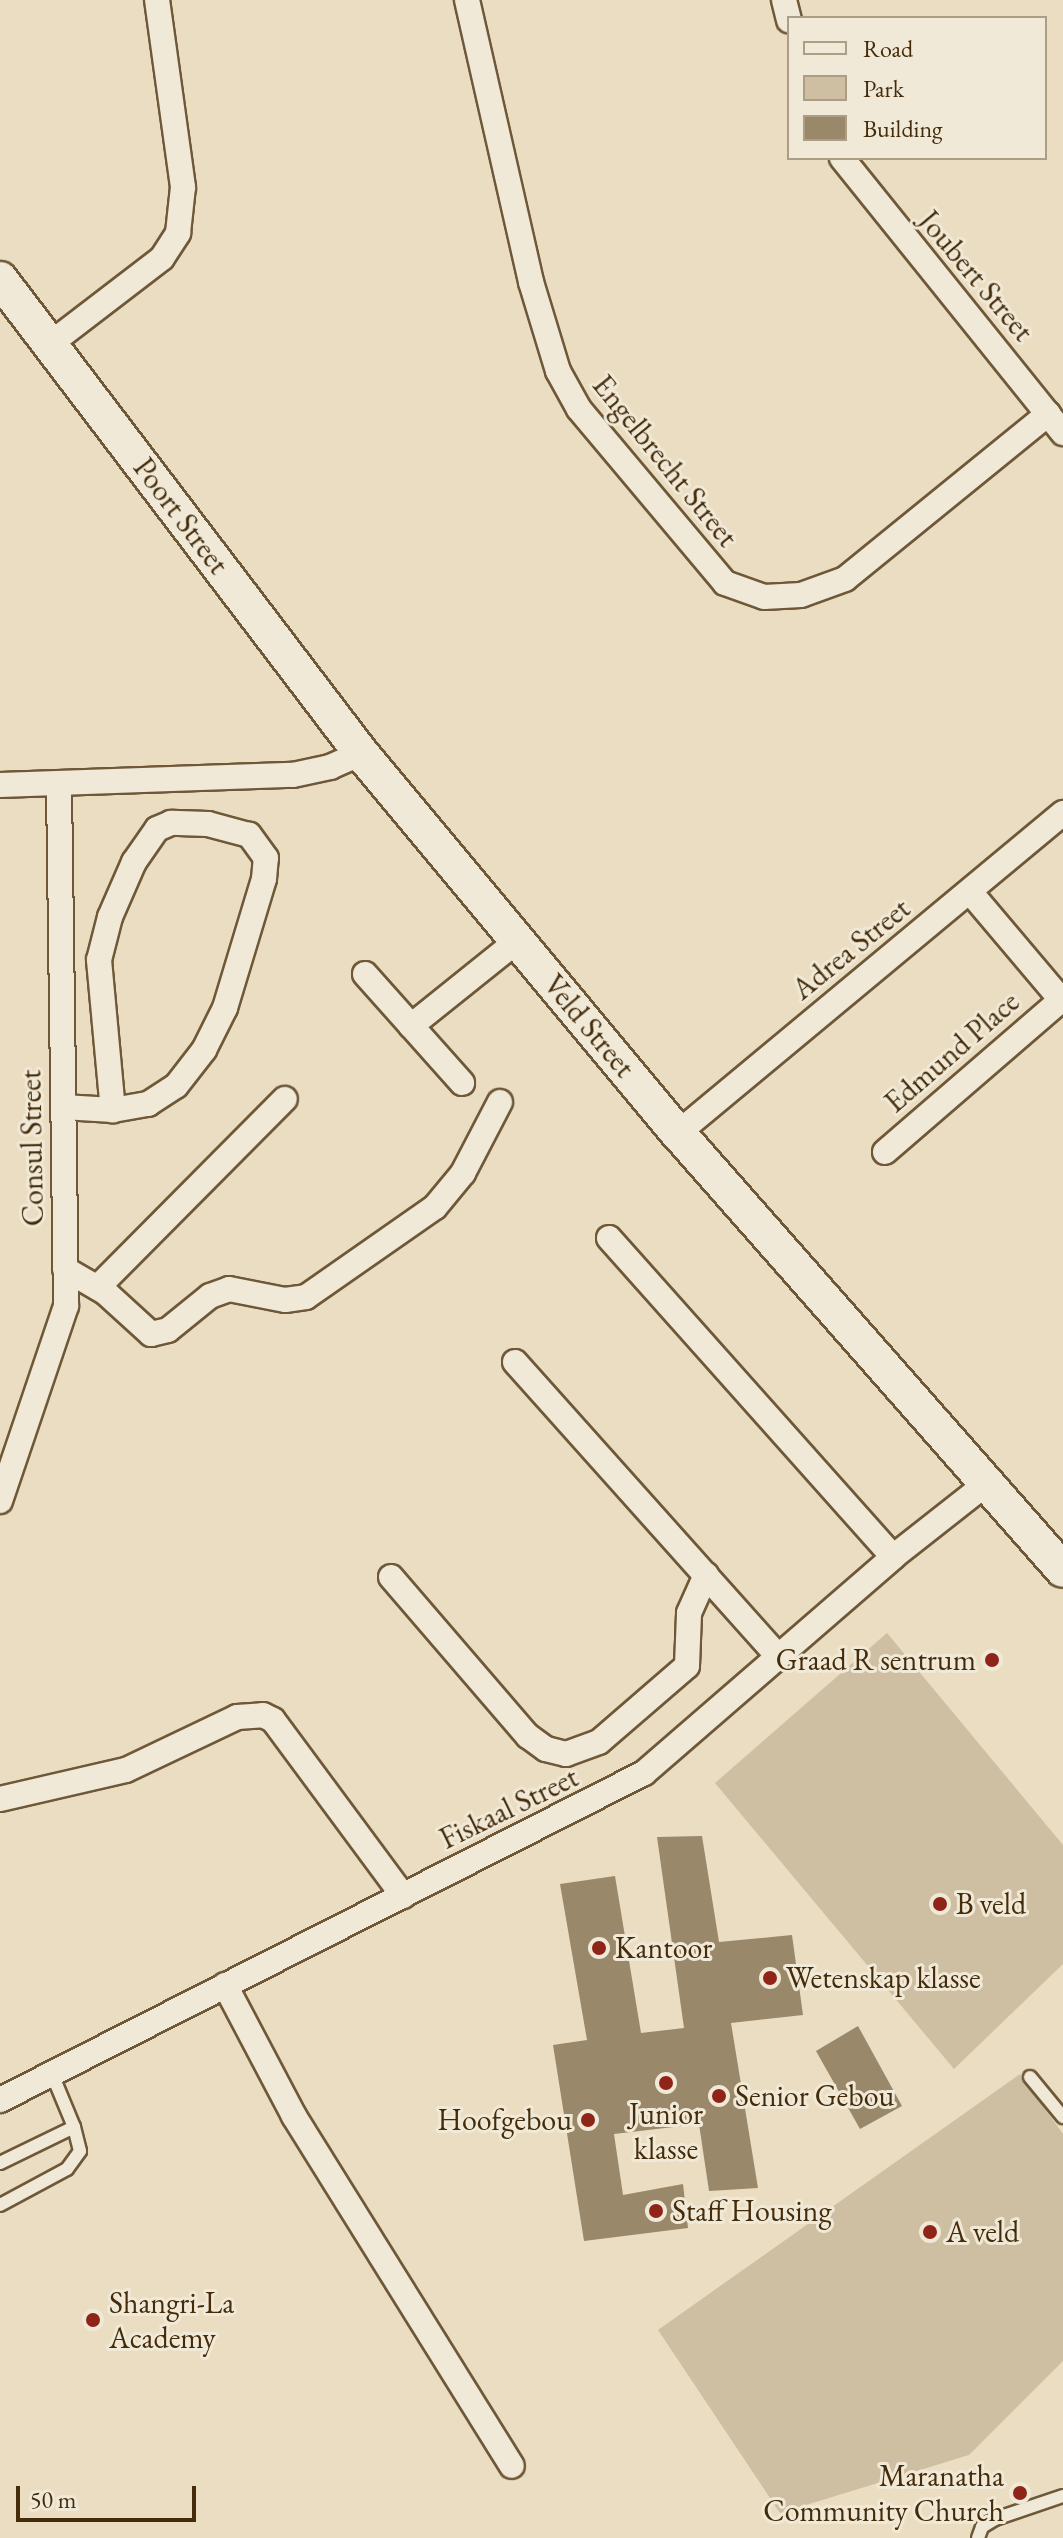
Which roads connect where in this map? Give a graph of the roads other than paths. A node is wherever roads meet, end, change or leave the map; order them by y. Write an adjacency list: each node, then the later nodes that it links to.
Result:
1 (157, 0): 5 (street)
2 (467, 0): 6 (street, Engelbrecht Street)
3 (844, 160): 6 (street, Joubert Street)
4 (0, 279): 5 (street, Poort Street)
5 (50, 344): 8 (street, Poort Street)
6 (1048, 414): 7 (street, Joubert Street)
7 (1063, 433)
8 (361, 753): 9 (street); 13 (street, Veld Street)
9 (59, 783): 10 (street); 20 (street, Consul Street)
10 (0, 785)
11 (1063, 813): 12 (street, Adrea Street)
12 (971, 893): 15 (street); 22 (street, Adrea Street)
13 (517, 941): 16 (street); 22 (street, Veld Street)
14 (365, 974): 16 (street)
15 (1062, 1001): 23 (street, Edmund Place)
16 (411, 1026): 17 (street)
17 (462, 1083)
18 (285, 1099): 26 (street)
19 (500, 1102): 26 (street)
20 (63, 1107): 21 (street); 25 (street, Consul Street)
21 (113, 1110): 21 (street)
22 (678, 1133): 28 (street, Veld Street)
23 (885, 1152)
24 (609, 1238): 30 (street)
25 (65, 1269): 26 (street); 29 (street, Consul Street)
26 (98, 1287)
27 (515, 1362): 32 (street)
28 (987, 1483): 30 (street, Fiskaal Street); 31 (street, Veld Street)
29 (0, 1501)
30 (893, 1557): 34 (street, Fiskaal Street)
31 (1063, 1570)
32 (706, 1575): 33 (street); 34 (street)
33 (391, 1577)
34 (779, 1657): 36 (street, Fiskaal Street)
35 (0, 1799): 36 (street)
36 (403, 1896): 37 (street, Fiskaal Street)
37 (225, 1985): 38 (street, Fiskaal Street); 45 (street)
38 (52, 2074): 40 (street, Fiskaal Street); 42 (lane)
39 (1030, 2077): 41 (lane)
40 (0, 2100)
41 (1063, 2117)
42 (74, 2127): 43 (lane); 44 (lane)
43 (0, 2163)
44 (0, 2205)
45 (512, 2466)
46 (1063, 2496): 47 (lane)
47 (978, 2538)

